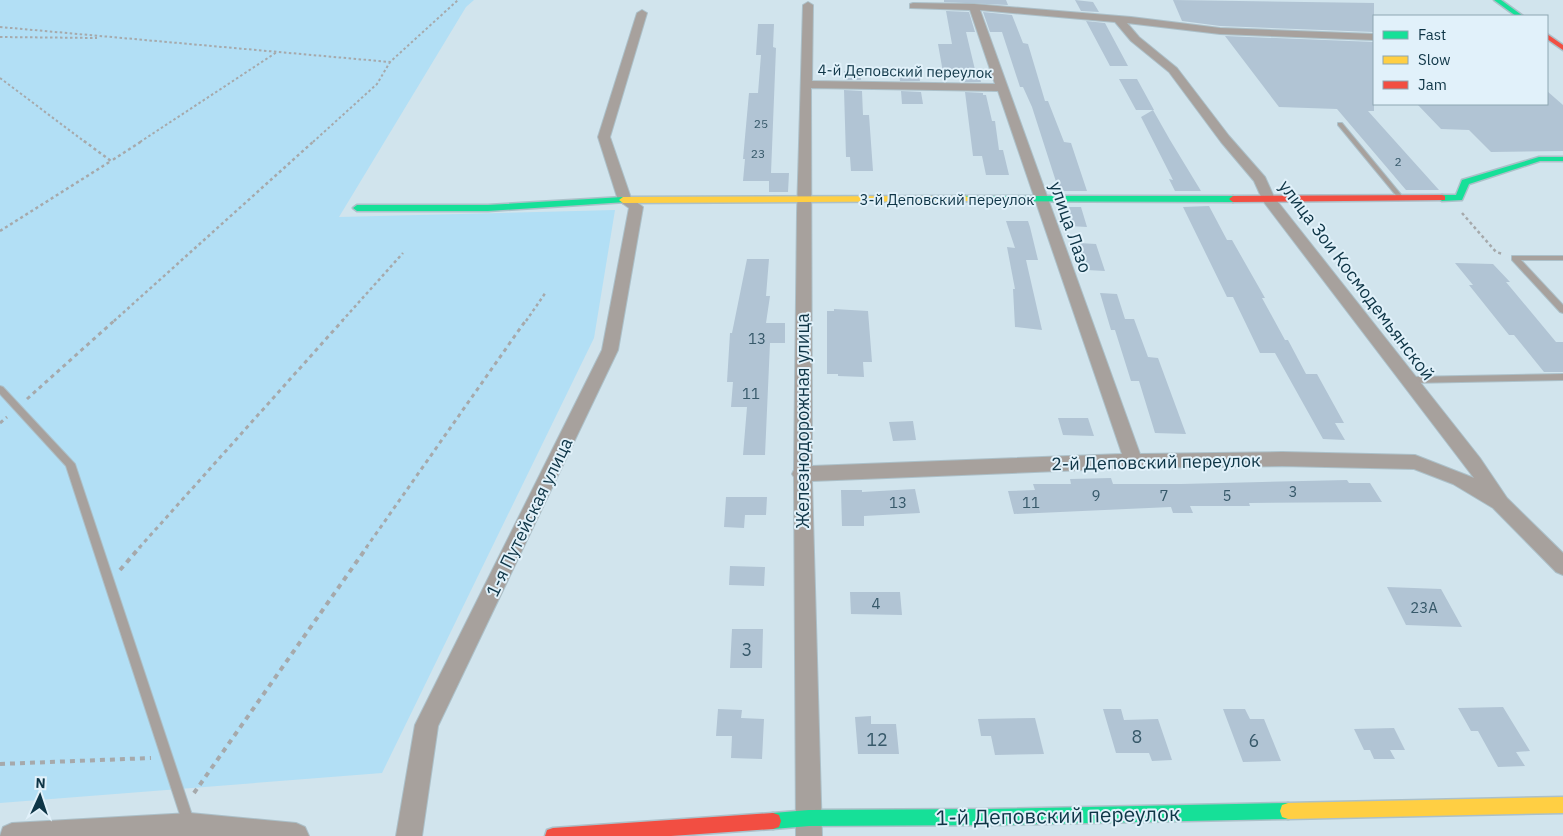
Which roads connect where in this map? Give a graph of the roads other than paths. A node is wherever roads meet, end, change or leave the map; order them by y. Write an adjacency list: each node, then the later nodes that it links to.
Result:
1 (1498, 0): 6 (street)
2 (808, 6): 9 (street, Железнодорожная улица)
3 (913, 6): 4 (street)
4 (974, 7): 7 (street); 10 (street, улица Лазо)
5 (642, 13): 16 (street)
6 (1519, 15)
7 (1118, 19): 8 (street); 13 (street, улица Зои Космодемьянской)
8 (1373, 37)
9 (805, 84): 10 (street, 4-й Деповский переулок); 17 (street, Железнодорожная улица)
10 (1004, 88): 15 (street, улица Лазо)
11 (1340, 124): 14 (lane)
12 (1563, 159): 14 (street, 3-й Деповский переулок)
13 (1268, 198): 14 (street, 3-й Деповский переулок); 15 (street, 3-й Деповский переулок); 22 (street, улица Зои Космодемьянской)
14 (1401, 198)
15 (1042, 199): 17 (street, 3-й Деповский переулок); 24 (street, улица Лазо)
16 (625, 200): 17 (street, 3-й Деповский переулок); 18 (street, 3-й Деповский переулок); 33 (street, 1-я Путейская улица)
17 (803, 200): 25 (street, Железнодорожная улица)
18 (357, 208)
19 (1563, 258): 20 (lane)
20 (1563, 310)
21 (1563, 378): 22 (lane)
22 (1409, 380): 26 (street, улица Зои Космодемьянской)
23 (0, 388): 29 (lane)
24 (1133, 461): 25 (street, 2-й Деповский переулок); 26 (street, 2-й Деповский переулок)
25 (801, 474): 30 (street, Железнодорожная улица)
26 (1500, 503): 27 (street, улица Зои Космодемьянской)
27 (1563, 566)
28 (1563, 805): 30 (street, 1-й Деповский переулок)
29 (187, 818): 31 (street); 32 (street)
30 (809, 818): 34 (street, 1-й Деповский переулок); 35 (street, Железнодорожная улица)
31 (12, 836)
32 (296, 836)
33 (409, 836)
34 (553, 836)
35 (809, 836)

